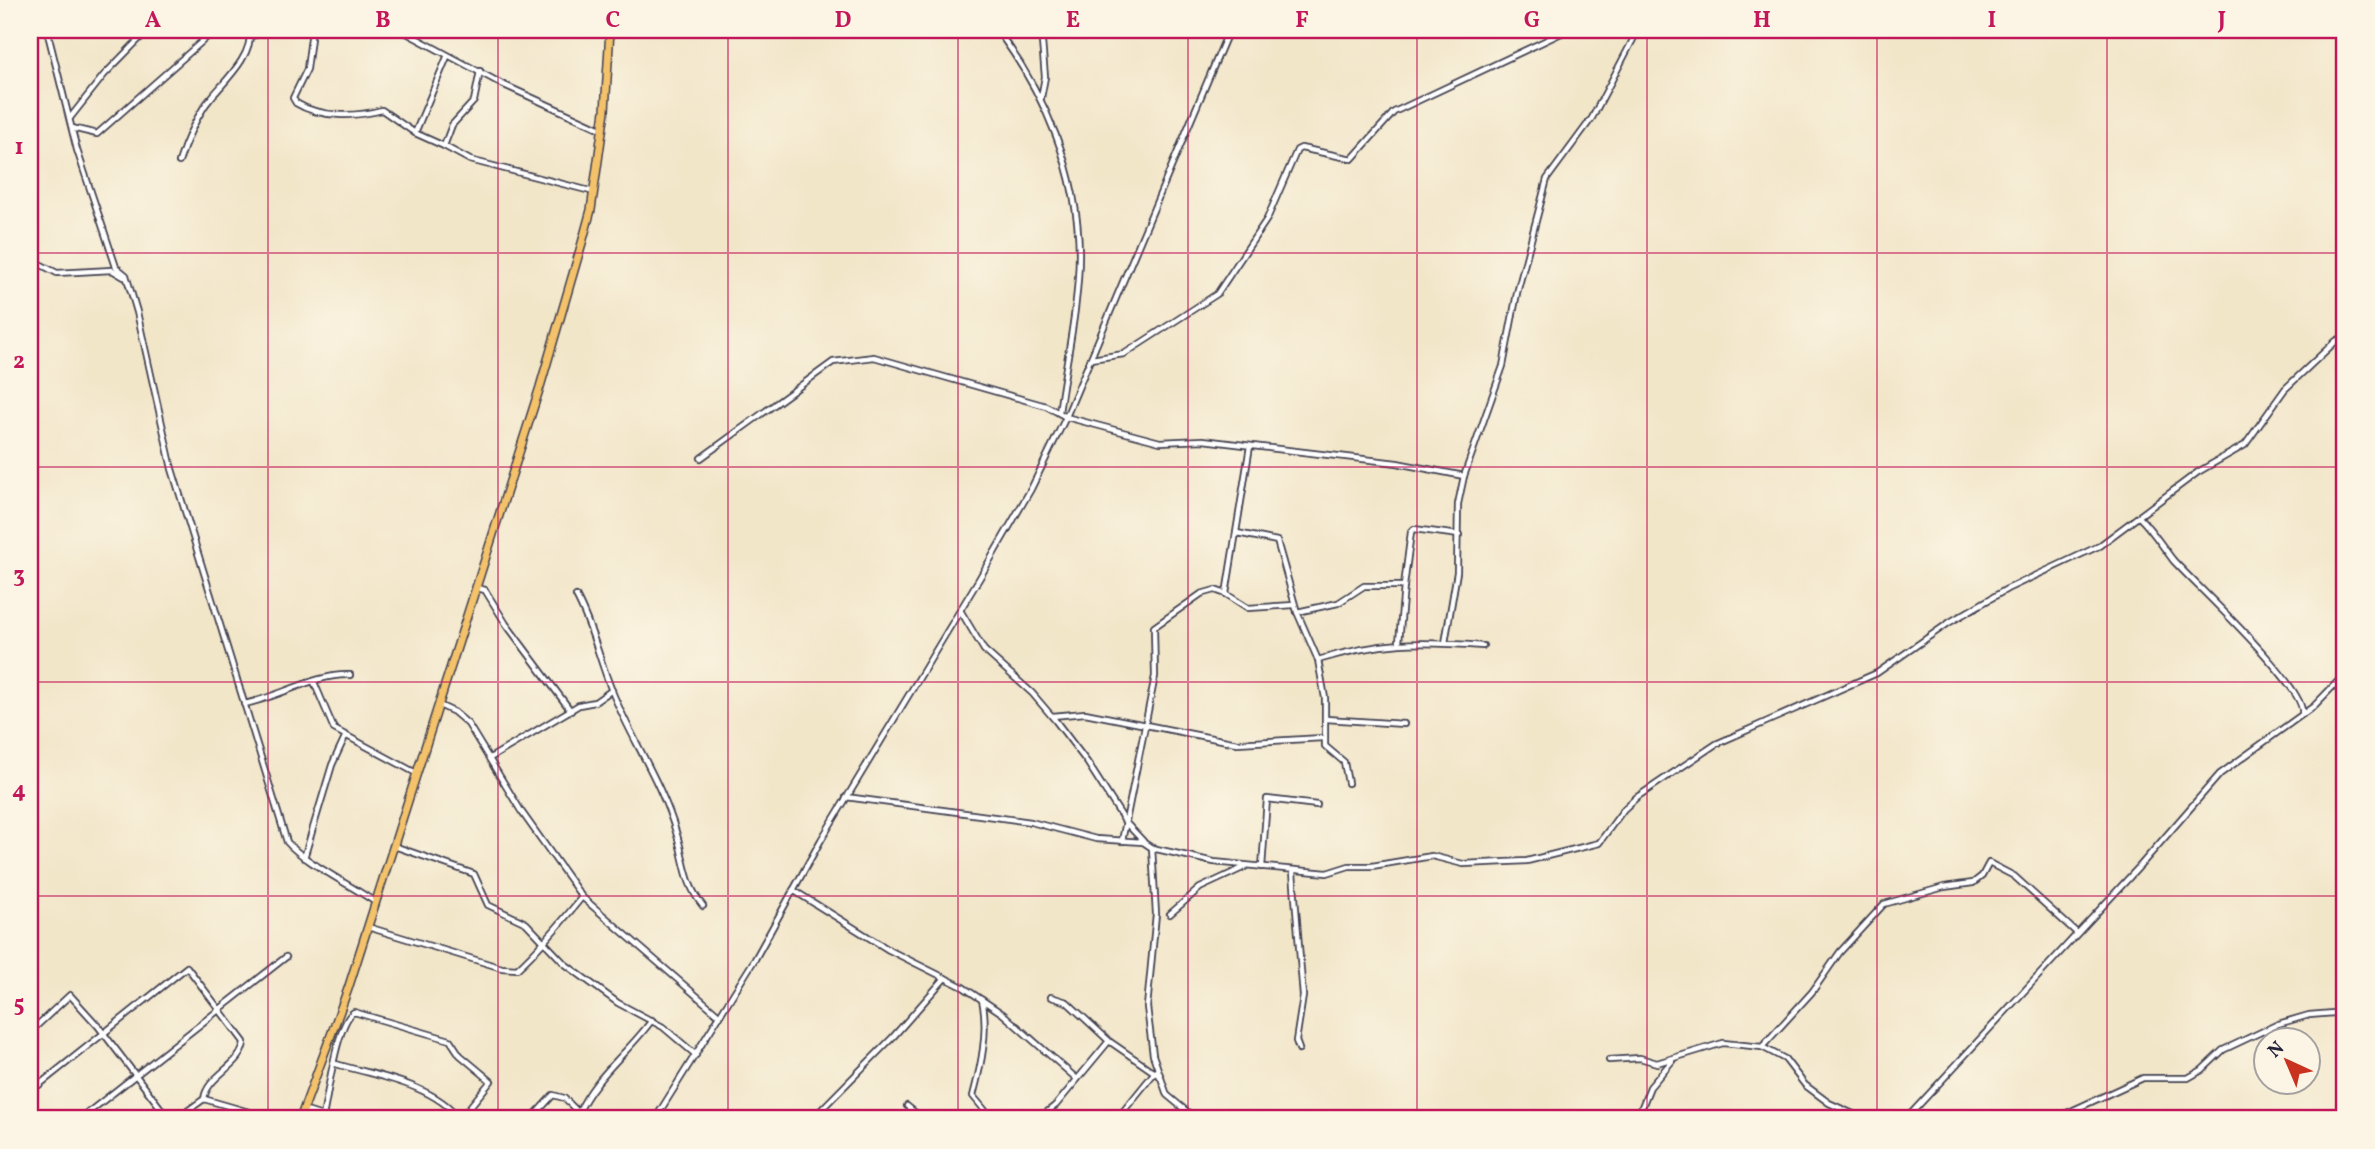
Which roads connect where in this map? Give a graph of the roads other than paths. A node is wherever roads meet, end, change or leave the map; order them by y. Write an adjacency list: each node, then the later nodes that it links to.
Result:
1 (47, 30): 17 (street)
2 (148, 30): 17 (street)
3 (215, 30): 18 (street)
4 (281, 30): 13 (street)
5 (312, 30): 20 (street)
6 (401, 30): 14 (street)
7 (610, 30): 19 (highway)
8 (997, 30): 16 (street)
9 (1041, 30): 16 (street)
10 (1229, 30): 27 (street)
11 (1568, 30): 27 (street)
12 (1638, 30): 32 (street)
13 (250, 33): 22 (street)
14 (447, 57): 15 (street); 20 (street)
15 (480, 71): 19 (street); 21 (street)
16 (1041, 99): 28 (street)
17 (70, 119): 18 (street)
18 (72, 128): 25 (street)
19 (603, 130): 23 (highway)
20 (415, 133): 21 (street)
21 (444, 146): 23 (street)
22 (179, 162)
23 (594, 192): 37 (highway)
24 (30, 259): 25 (street)
25 (127, 278): 51 (street)
26 (2345, 336): 33 (street)
27 (1090, 359): 29 (street)
28 (1059, 413): 29 (street); 31 (street)
29 (1066, 417): 30 (street); 41 (street)
30 (1250, 446): 32 (street); 34 (street)
31 (701, 458)
32 (1464, 475): 35 (street)
33 (2140, 518): 54 (street); 74 (street)
34 (1237, 533): 38 (street); 40 (street)
35 (1460, 535): 36 (street); 44 (street)
36 (1404, 586): 42 (street); 43 (street)
37 (476, 588): 52 (highway); 53 (street)
38 (1226, 594): 40 (street); 57 (street)
39 (576, 596): 50 (street)
40 (1294, 604): 42 (street)
41 (960, 610): 55 (street); 64 (street)
42 (1297, 612): 46 (street)
43 (1399, 642): 44 (street); 46 (street)
44 (1445, 643): 45 (street)
45 (1483, 646)
46 (1318, 660): 56 (street)
47 (2345, 674): 54 (street)
48 (350, 675): 49 (street)
49 (314, 682): 51 (street); 59 (street)
50 (612, 690): 53 (street); 78 (street)
51 (244, 705): 71 (street)
52 (439, 705): 61 (street); 62 (highway)
53 (570, 710): 61 (street)
54 (2302, 715): 81 (street)
55 (1051, 716): 57 (street); 66 (street)
56 (1325, 719): 58 (street); 60 (street)
57 (1145, 722): 60 (street); 66 (street)
58 (1404, 723)
59 (345, 737): 62 (street); 71 (street)
60 (1323, 738): 63 (street)
61 (490, 758): 76 (street)
62 (417, 774): 69 (highway)
63 (1348, 783)
64 (846, 797): 67 (street); 75 (street)
65 (1317, 805): 73 (street)
66 (1126, 823): 67 (street); 68 (street)
67 (1122, 841): 68 (street)
68 (1143, 842): 70 (street)
69 (394, 846): 77 (highway); 82 (street)
70 (1152, 848): 72 (street); 100 (street)
71 (304, 858): 77 (street)
72 (1249, 866): 73 (street); 79 (street)
73 (1262, 867): 74 (street)
74 (1293, 872): 95 (street)
75 (793, 890): 84 (street); 88 (street)
76 (582, 897): 82 (street); 88 (street)
77 (376, 903): 80 (highway)
78 (704, 906)
79 (1170, 914)
80 (368, 926): 82 (street); 106 (highway)
81 (2077, 933): 94 (street); 131 (street)
82 (544, 945): 90 (street)
83 (286, 957): 87 (street)
84 (945, 978): 86 (street); 122 (street)
85 (1051, 997): 93 (street)
86 (982, 1000): 102 (street); 124 (street)
87 (219, 1009): 92 (street); 101 (street); 104 (street)
88 (720, 1016): 96 (street)
89 (2345, 1017): 132 (street)
90 (652, 1020): 96 (street); 109 (street)
91 (30, 1032): 92 (street)
92 (104, 1034): 101 (street); 103 (street)
93 (1109, 1041): 100 (street); 102 (street)
94 (1762, 1047): 98 (street); 130 (street)
95 (1299, 1049)
96 (696, 1055): 121 (street)
97 (1609, 1060): 98 (street)
98 (1672, 1060): 129 (street)
99 (336, 1064): 110 (street); 118 (street); 118 (street)
100 (1156, 1071): 108 (street); 126 (street)
101 (135, 1075): 112 (street); 113 (street)
102 (1077, 1079): 125 (street)
103 (30, 1092)
104 (204, 1099): 114 (street); 115 (street)
105 (908, 1106): 123 (street)
106 (303, 1110): 110 (street); 116 (highway)
107 (30, 1111): 111 (street)
108 (1188, 1112): 127 (street); 128 (street)
109 (579, 1114): 119 (street); 120 (street)
110 (323, 1116): 117 (street)
111 (44, 1119)
112 (80, 1119)
113 (169, 1119)
114 (176, 1119)
115 (273, 1119)
116 (300, 1119)
117 (332, 1119)
118 (460, 1119)
119 (531, 1119)
120 (585, 1119)
121 (655, 1119)
122 (812, 1119)
123 (923, 1119)
124 (992, 1119)
125 (1038, 1119)
126 (1117, 1119)
127 (1181, 1119)
128 (1196, 1119)
129 (1637, 1119)
130 (1864, 1119)
131 (1906, 1119)
132 (2054, 1119)

